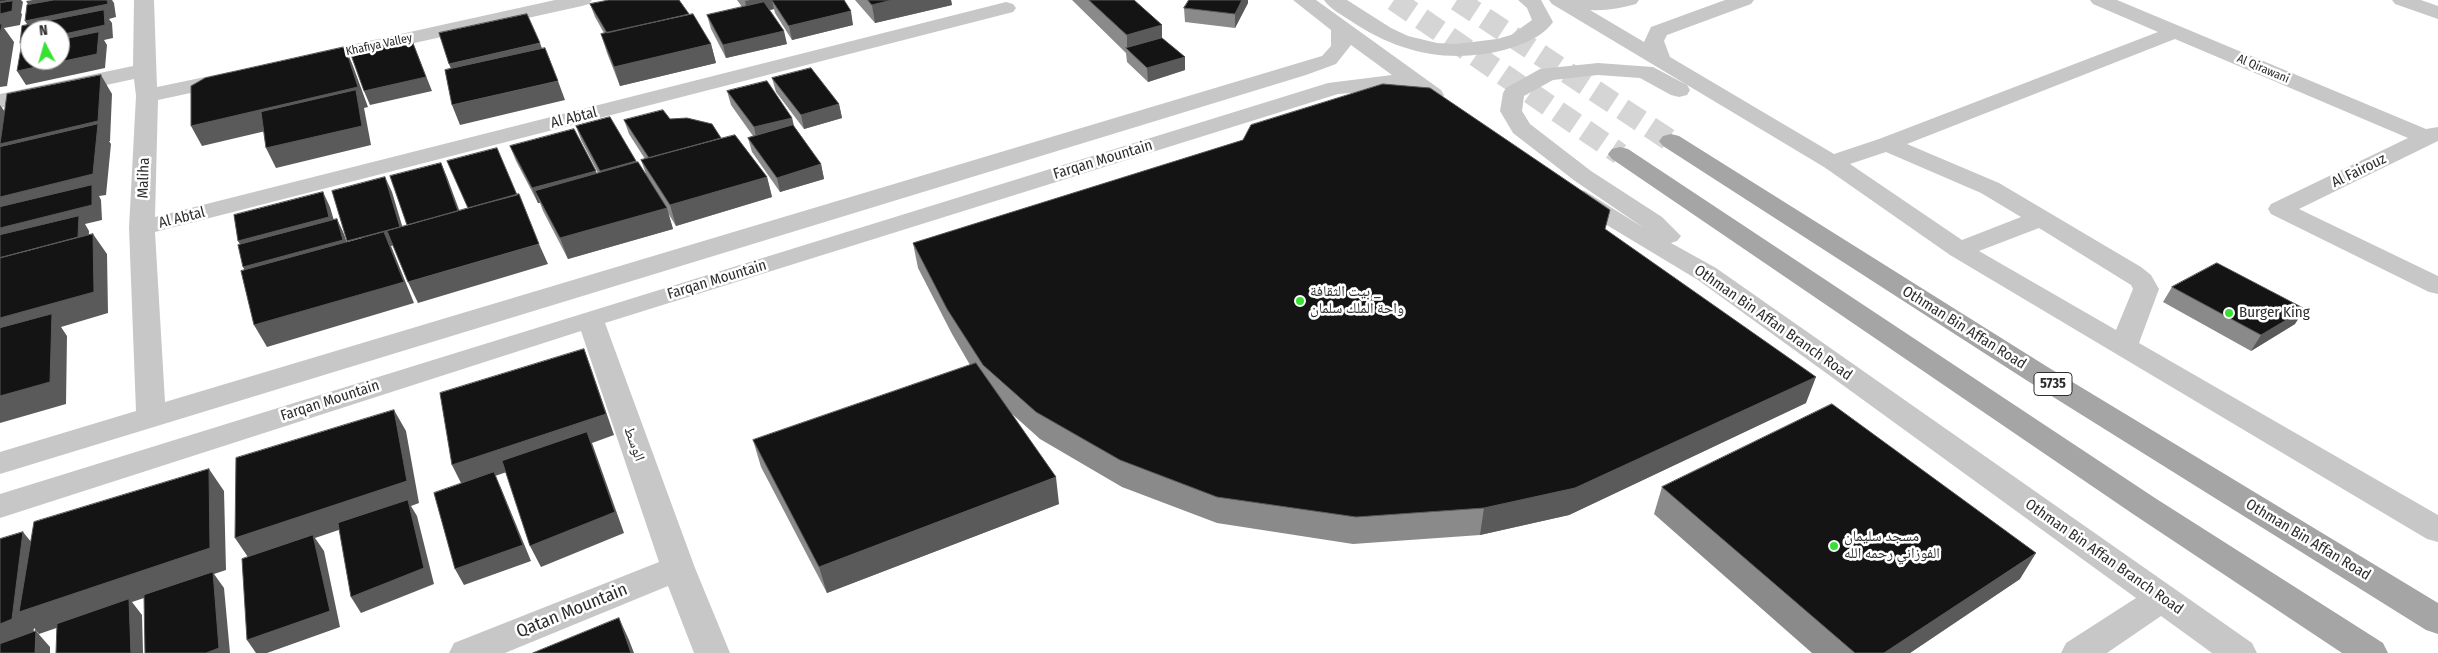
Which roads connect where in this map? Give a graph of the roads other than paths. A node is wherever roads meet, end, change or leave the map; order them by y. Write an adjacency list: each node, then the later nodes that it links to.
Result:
1 (144, 0): 18 (street, Maliha)
2 (582, 0): 17 (street, Khafiya Valley)
3 (1303, 0): 14 (street)
4 (1334, 0): 5 (street)
5 (1528, 0)
6 (1744, 0): 13 (street)
7 (2100, 0): 15 (street, Al Qirawani)
8 (2402, 0): 12 (street)
9 (1561, 1): 10 (street); 16 (street)
10 (1623, 2): 13 (street)
11 (1002, 4): 34 (street, Al Abtal)
12 (2438, 13)
13 (1664, 27): 16 (street)
14 (1341, 28): 19 (street, Farqan Mountain); 22 (street)
15 (2175, 32): 26 (street, Al Qirawani); 28 (street)
16 (1660, 58): 31 (street)
17 (292, 64)
18 (144, 70): 23 (street, Maliha); 24 (street)
19 (1298, 70): 21 (street); 40 (street, Farqan Mountain)
20 (244, 75): 23 (street)
21 (1336, 88): 22 (street, Farqan Mountain); 38 (street, Farqan Mountain)
22 (1434, 95): 25 (street)
23 (147, 96): 34 (street, Maliha)
24 (0, 101)
25 (1457, 112)
26 (2432, 135): 37 (street, Al Fairouz)
27 (1671, 141): 46 (main road, Othman Bin Affan Road / 5735)
28 (1887, 144): 31 (street); 33 (street)
29 (1503, 145): 36 (street, Othman Bin Affan Branch Road)
30 (1620, 154): 51 (main road)
31 (1832, 162): 32 (street)
32 (1904, 212): 35 (street); 36 (street)
33 (2042, 218): 35 (street); 39 (street)
34 (142, 228): 40 (street, Maliha)
35 (1959, 250): 39 (street)
36 (1707, 274): 45 (street, Othman Bin Affan Branch Road)
37 (2438, 286)
38 (590, 319): 42 (street, Farqan Mountain); 44 (street, الوسط)
39 (2124, 345): 43 (street)
40 (151, 416): 41 (street, Farqan Mountain)
41 (0, 463)
42 (0, 506)
43 (2438, 530)
44 (678, 568): 47 (street, Qatan Mountain); 48 (street, الوسط)
45 (2162, 598): 49 (street); 50 (street, Othman Bin Affan Branch Road)
46 (2438, 620)
47 (466, 653)
48 (712, 653)
49 (2079, 653)
50 (2239, 653)
51 (2370, 653)

